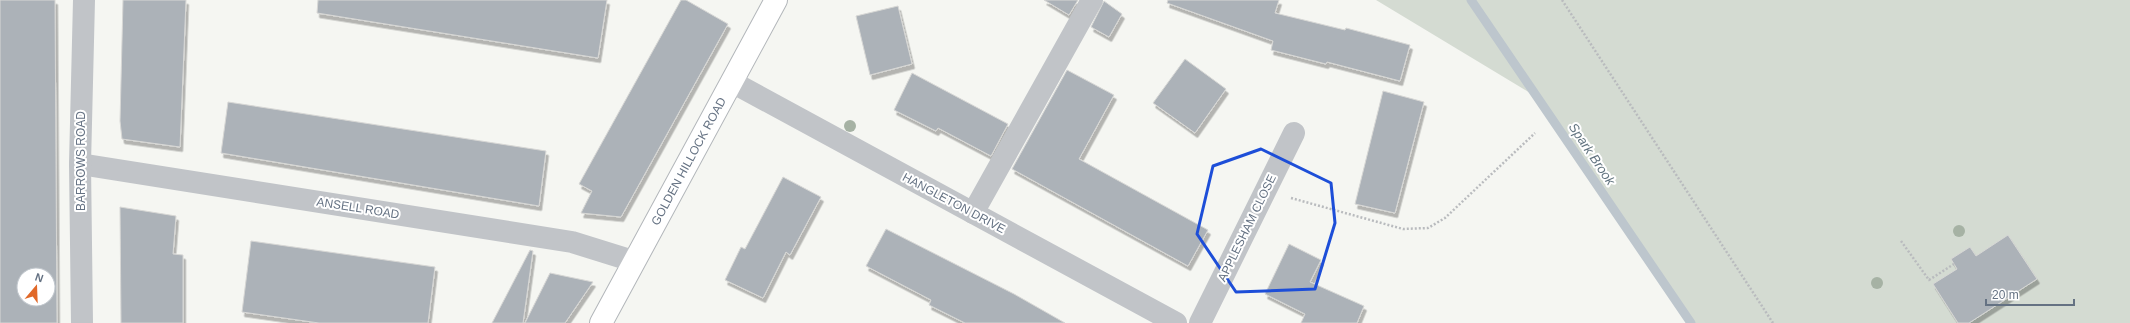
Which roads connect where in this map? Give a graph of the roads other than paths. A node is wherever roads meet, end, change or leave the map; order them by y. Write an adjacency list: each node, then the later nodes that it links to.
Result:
1 (84, 0): 6 (street, BARROWS ROAD)
2 (776, 0): 4 (main road, GOLDEN HILLOCK ROAD)
3 (1092, 0): 7 (street)
4 (732, 82): 7 (street, HANGLETON DRIVE); 8 (main road, GOLDEN HILLOCK ROAD)
5 (1294, 133): 12 (street, APPLESHAM CLOSE)
6 (80, 164): 8 (street, ANSELL ROAD); 9 (street, BARROWS ROAD)
7 (973, 213): 11 (street, HANGLETON DRIVE)
8 (634, 261): 10 (main road, GOLDEN HILLOCK ROAD)
9 (82, 323)
10 (601, 323)
11 (1176, 323)
12 (1200, 323)

